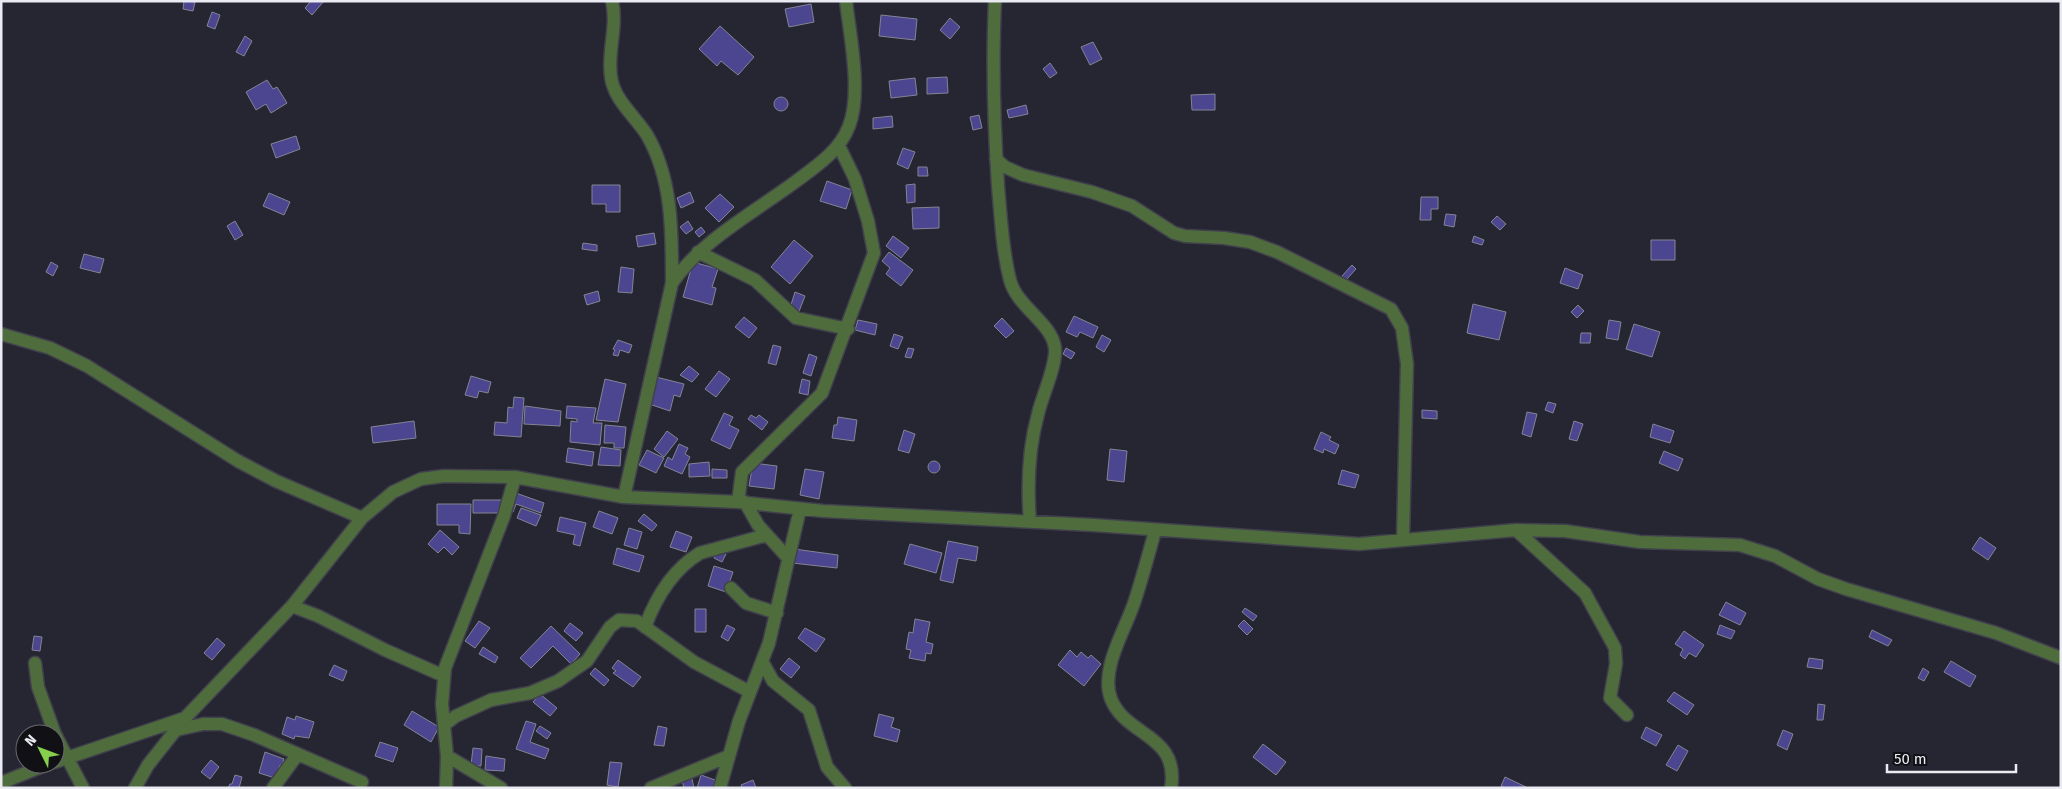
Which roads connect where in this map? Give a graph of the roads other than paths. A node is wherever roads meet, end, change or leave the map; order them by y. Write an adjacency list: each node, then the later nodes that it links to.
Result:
1 (612, 1): 7 (street)
2 (846, 1): 4 (street)
3 (995, 1): 5 (street)
4 (839, 146): 6 (street); 8 (street)
5 (996, 159): 15 (street); 19 (street)
6 (698, 252): 7 (street); 8 (street)
7 (672, 283): 11 (street)
8 (848, 329): 12 (street)
9 (1, 334): 14 (street)
10 (515, 477): 11 (street); 14 (street); 28 (street)
11 (624, 497): 12 (street)
12 (742, 502): 13 (street); 18 (street)
13 (800, 509): 15 (street); 20 (street)
14 (362, 518): 22 (street)
15 (1030, 522): 17 (street)
16 (1516, 530): 19 (street); 25 (street); 30 (street)
17 (1156, 531): 19 (street); 51 (street)
18 (767, 535): 20 (street); 24 (street)
19 (1403, 539)
20 (788, 558): 23 (street)
21 (731, 588): 23 (street)
22 (292, 606): 28 (street); 31 (street)
23 (777, 613): 27 (street)
24 (645, 627): 29 (street); 33 (street)
25 (2061, 658)
26 (35, 662): 32 (street)
27 (762, 663): 29 (street); 50 (street)
28 (444, 676): 33 (street)
29 (750, 692): 37 (street)
30 (1628, 715)
31 (186, 717): 34 (street); 38 (street)
32 (51, 724)
33 (444, 725): 36 (street)
34 (176, 730): 35 (street); 44 (street)
35 (298, 754): 41 (street); 45 (street)
36 (447, 756): 46 (street); 47 (street)
37 (730, 756): 48 (street); 49 (street)
38 (65, 758)
39 (65, 766): 43 (street)
40 (23, 774): 42 (street)
41 (362, 782)
42 (1, 783)
43 (83, 788)
44 (135, 788)
45 (273, 788)
46 (446, 788)
47 (502, 788)
48 (651, 788)
49 (720, 788)
50 (846, 788)
51 (1171, 788)

